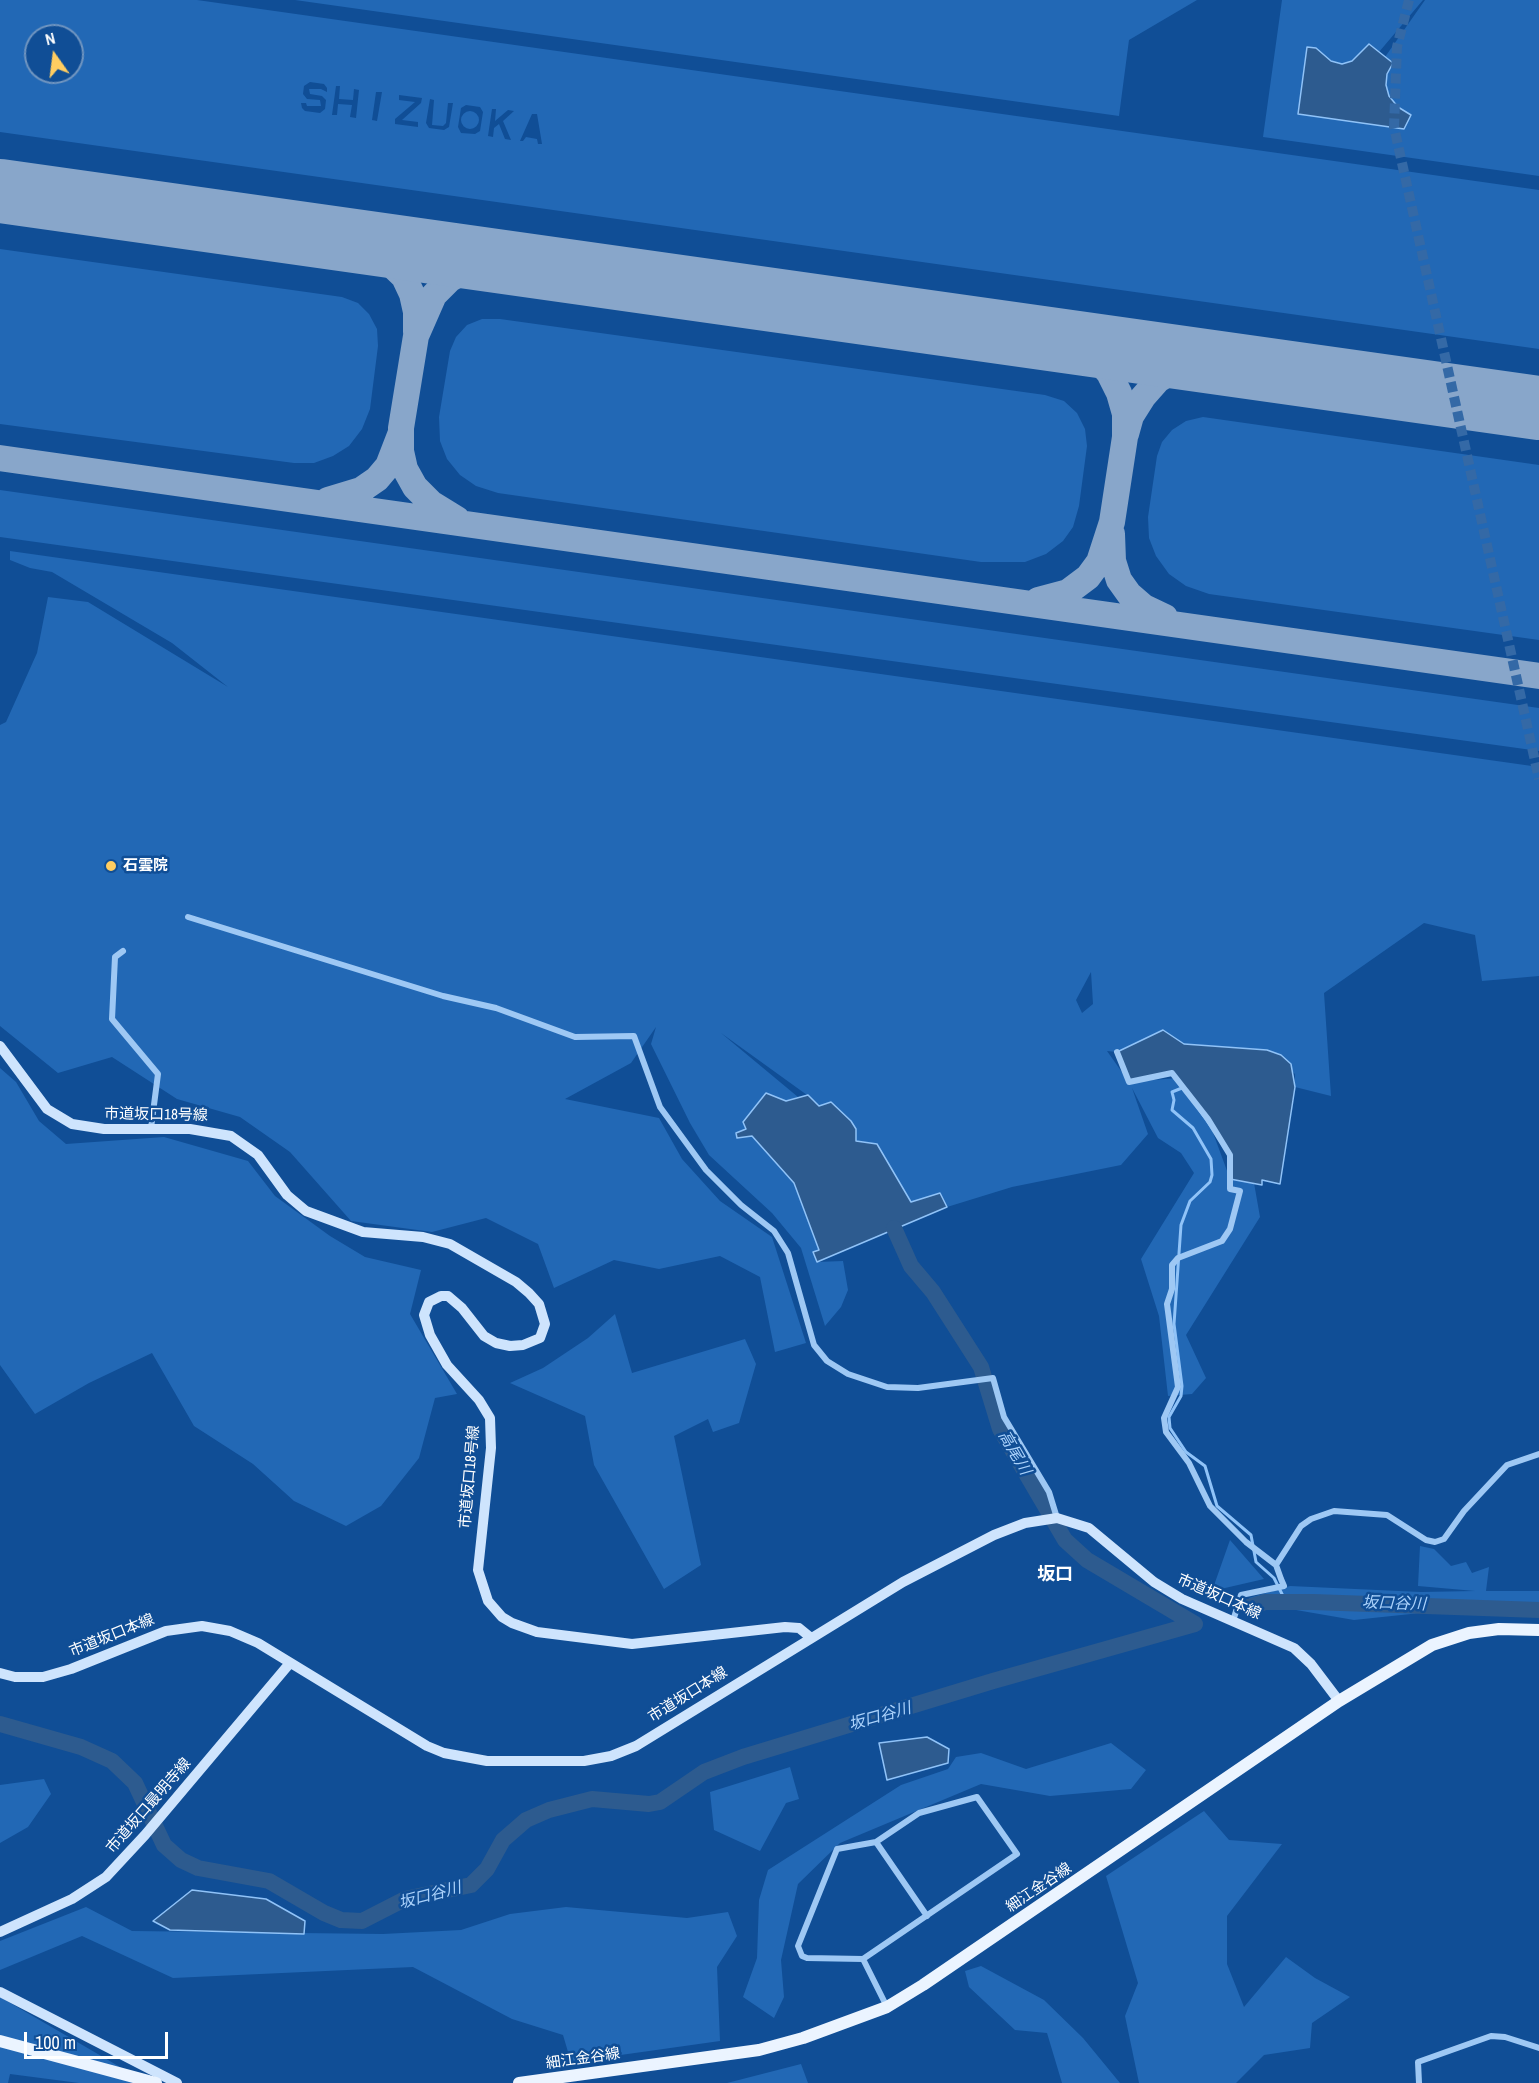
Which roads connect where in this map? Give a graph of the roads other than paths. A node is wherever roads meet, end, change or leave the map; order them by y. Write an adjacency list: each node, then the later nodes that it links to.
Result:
1 (188, 917): 7 (street)
2 (123, 951): 5 (street)
3 (0, 1046): 5 (street, 市道坂口18号線)
4 (1117, 1052): 8 (street)
5 (151, 1128): 11 (street, 市道坂口18号線)
6 (1539, 1454): 8 (street)
7 (1057, 1518): 9 (street, 市道坂口本線); 11 (street, 市道坂口本線)
8 (1276, 1565): 9 (street)
9 (1233, 1621): 14 (street, 市道坂口本線)
10 (1539, 1630): 14 (main road, 細江金谷線)
11 (810, 1637): 12 (street, 市道坂口本線)
12 (290, 1663): 13 (street, 市道坂口本線); 17 (street, 市道坂口最明寺線)
13 (0, 1673)
14 (1339, 1701): 20 (main road, 細江金谷線)
15 (876, 1842): 16 (street); 16 (street); 18 (street)
16 (927, 1916): 18 (street)
17 (0, 1932)
18 (863, 1959): 20 (street)
19 (0, 1992): 25 (street)
20 (887, 2007): 23 (main road, 細江金谷線)
21 (0, 2041): 24 (main road)
22 (1539, 2048): 27 (street)
23 (598, 2077): 26 (main road, 細江金谷線)
24 (156, 2083)
25 (177, 2083)
26 (519, 2083)
27 (1419, 2083)

